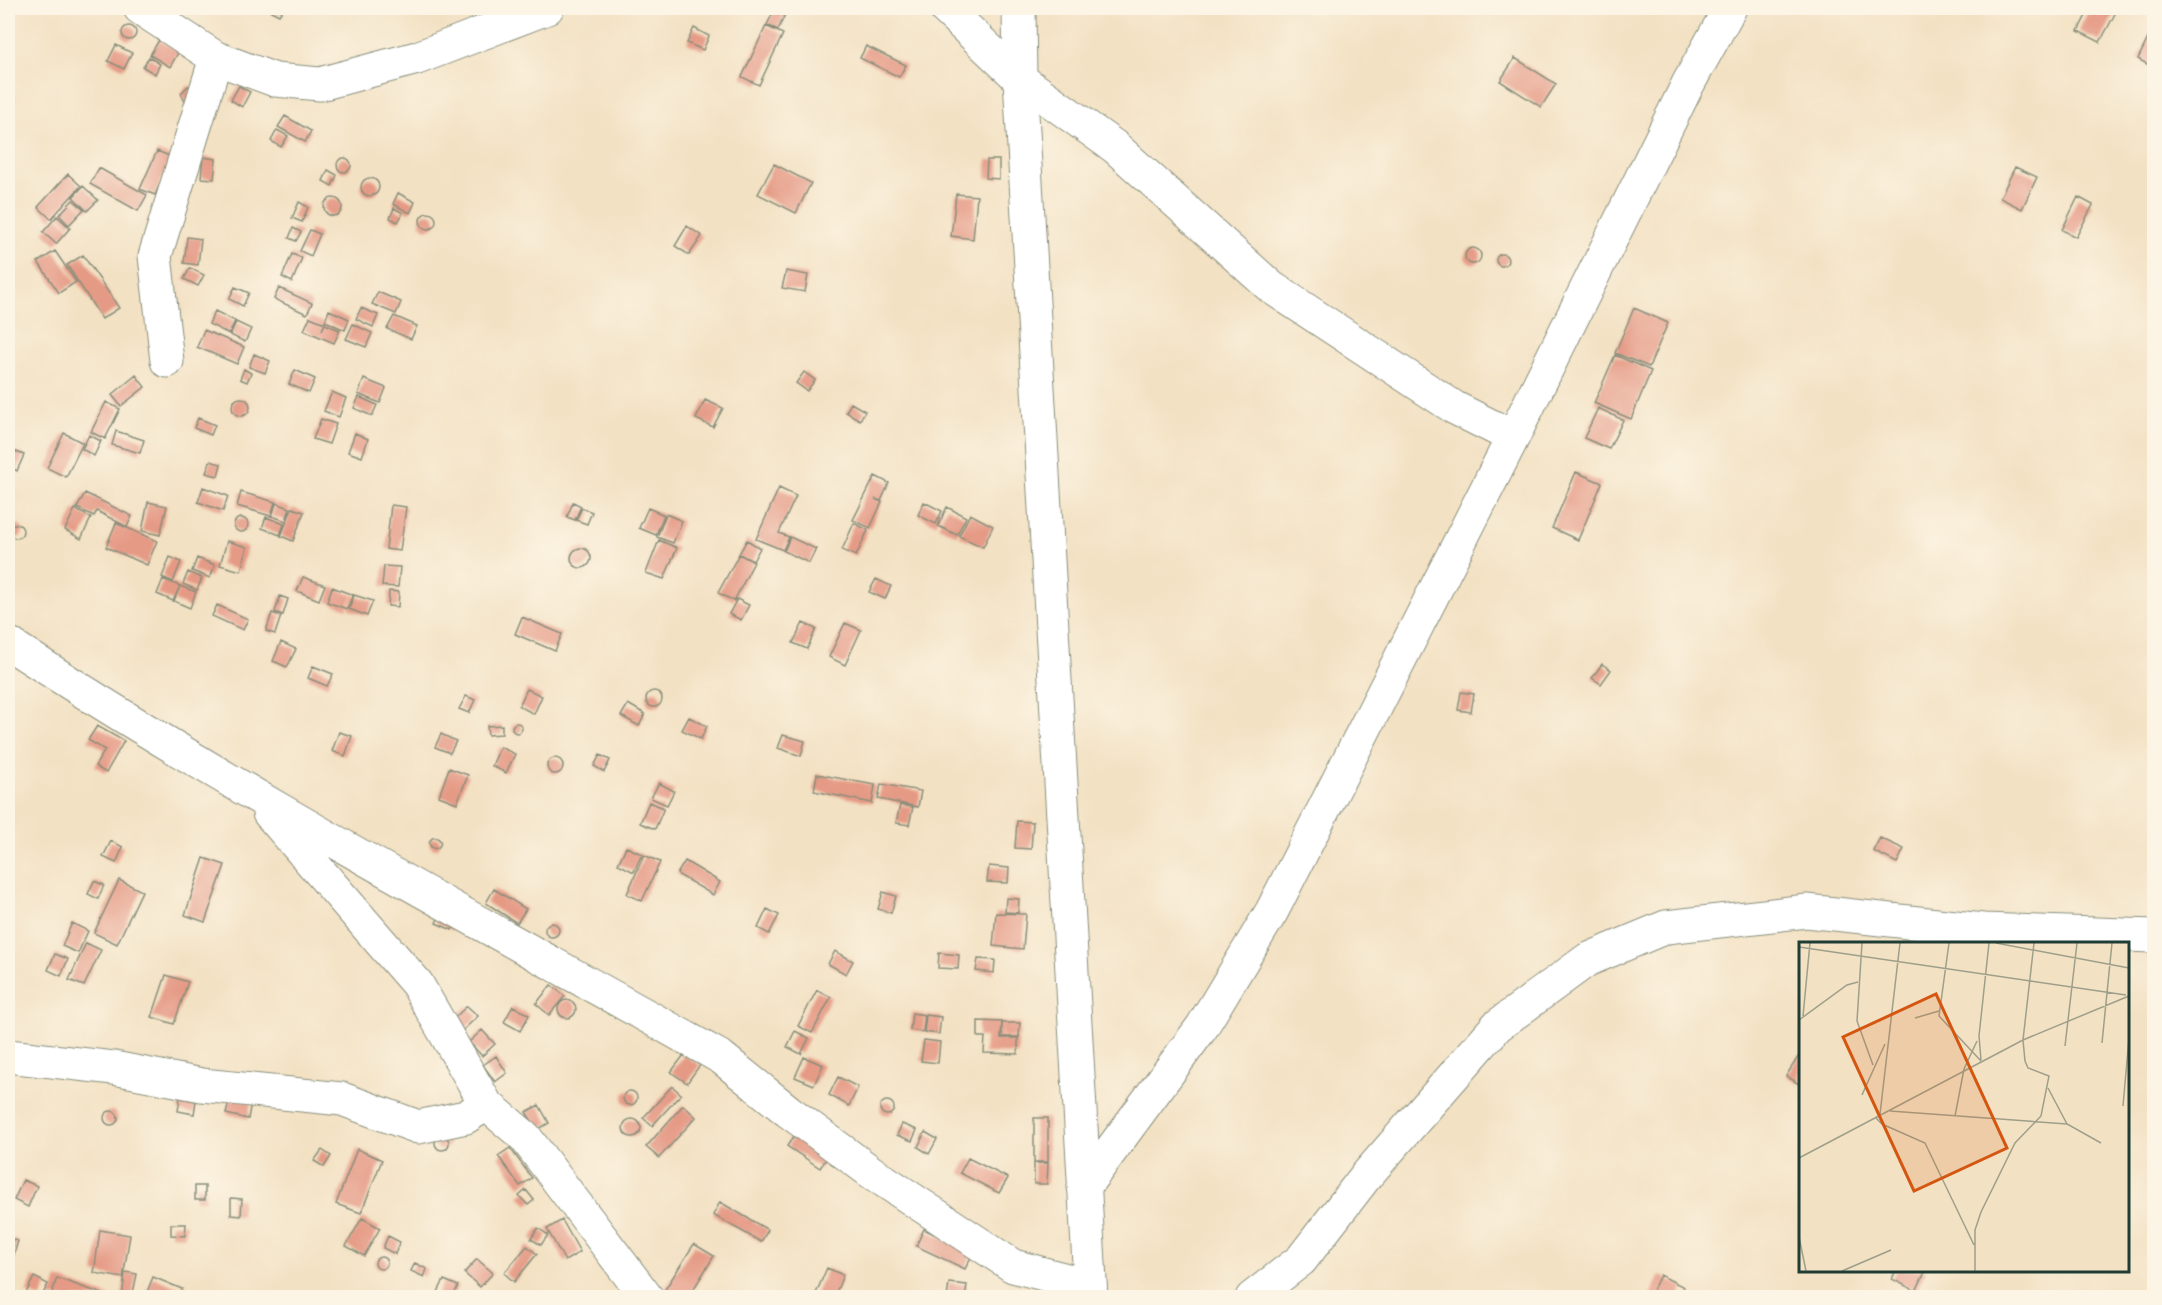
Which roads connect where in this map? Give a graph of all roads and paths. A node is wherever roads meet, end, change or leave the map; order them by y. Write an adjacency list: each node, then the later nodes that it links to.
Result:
1 (140, 8): 6 (street)
2 (547, 8): 6 (street)
3 (945, 8): 7 (street)
4 (1019, 8): 7 (street)
5 (1730, 8): 9 (street)
6 (216, 58): 8 (street)
7 (1020, 79): 9 (street); 15 (street)
8 (167, 361)
9 (1513, 438): 15 (street)
10 (8, 644): 11 (street)
11 (254, 796): 14 (street); 16 (street)
12 (2154, 936): 18 (street)
13 (8, 1056): 14 (street)
14 (486, 1104): 17 (street)
15 (1084, 1187): 16 (street)
16 (1091, 1292)
17 (647, 1298)
18 (1252, 1298)

